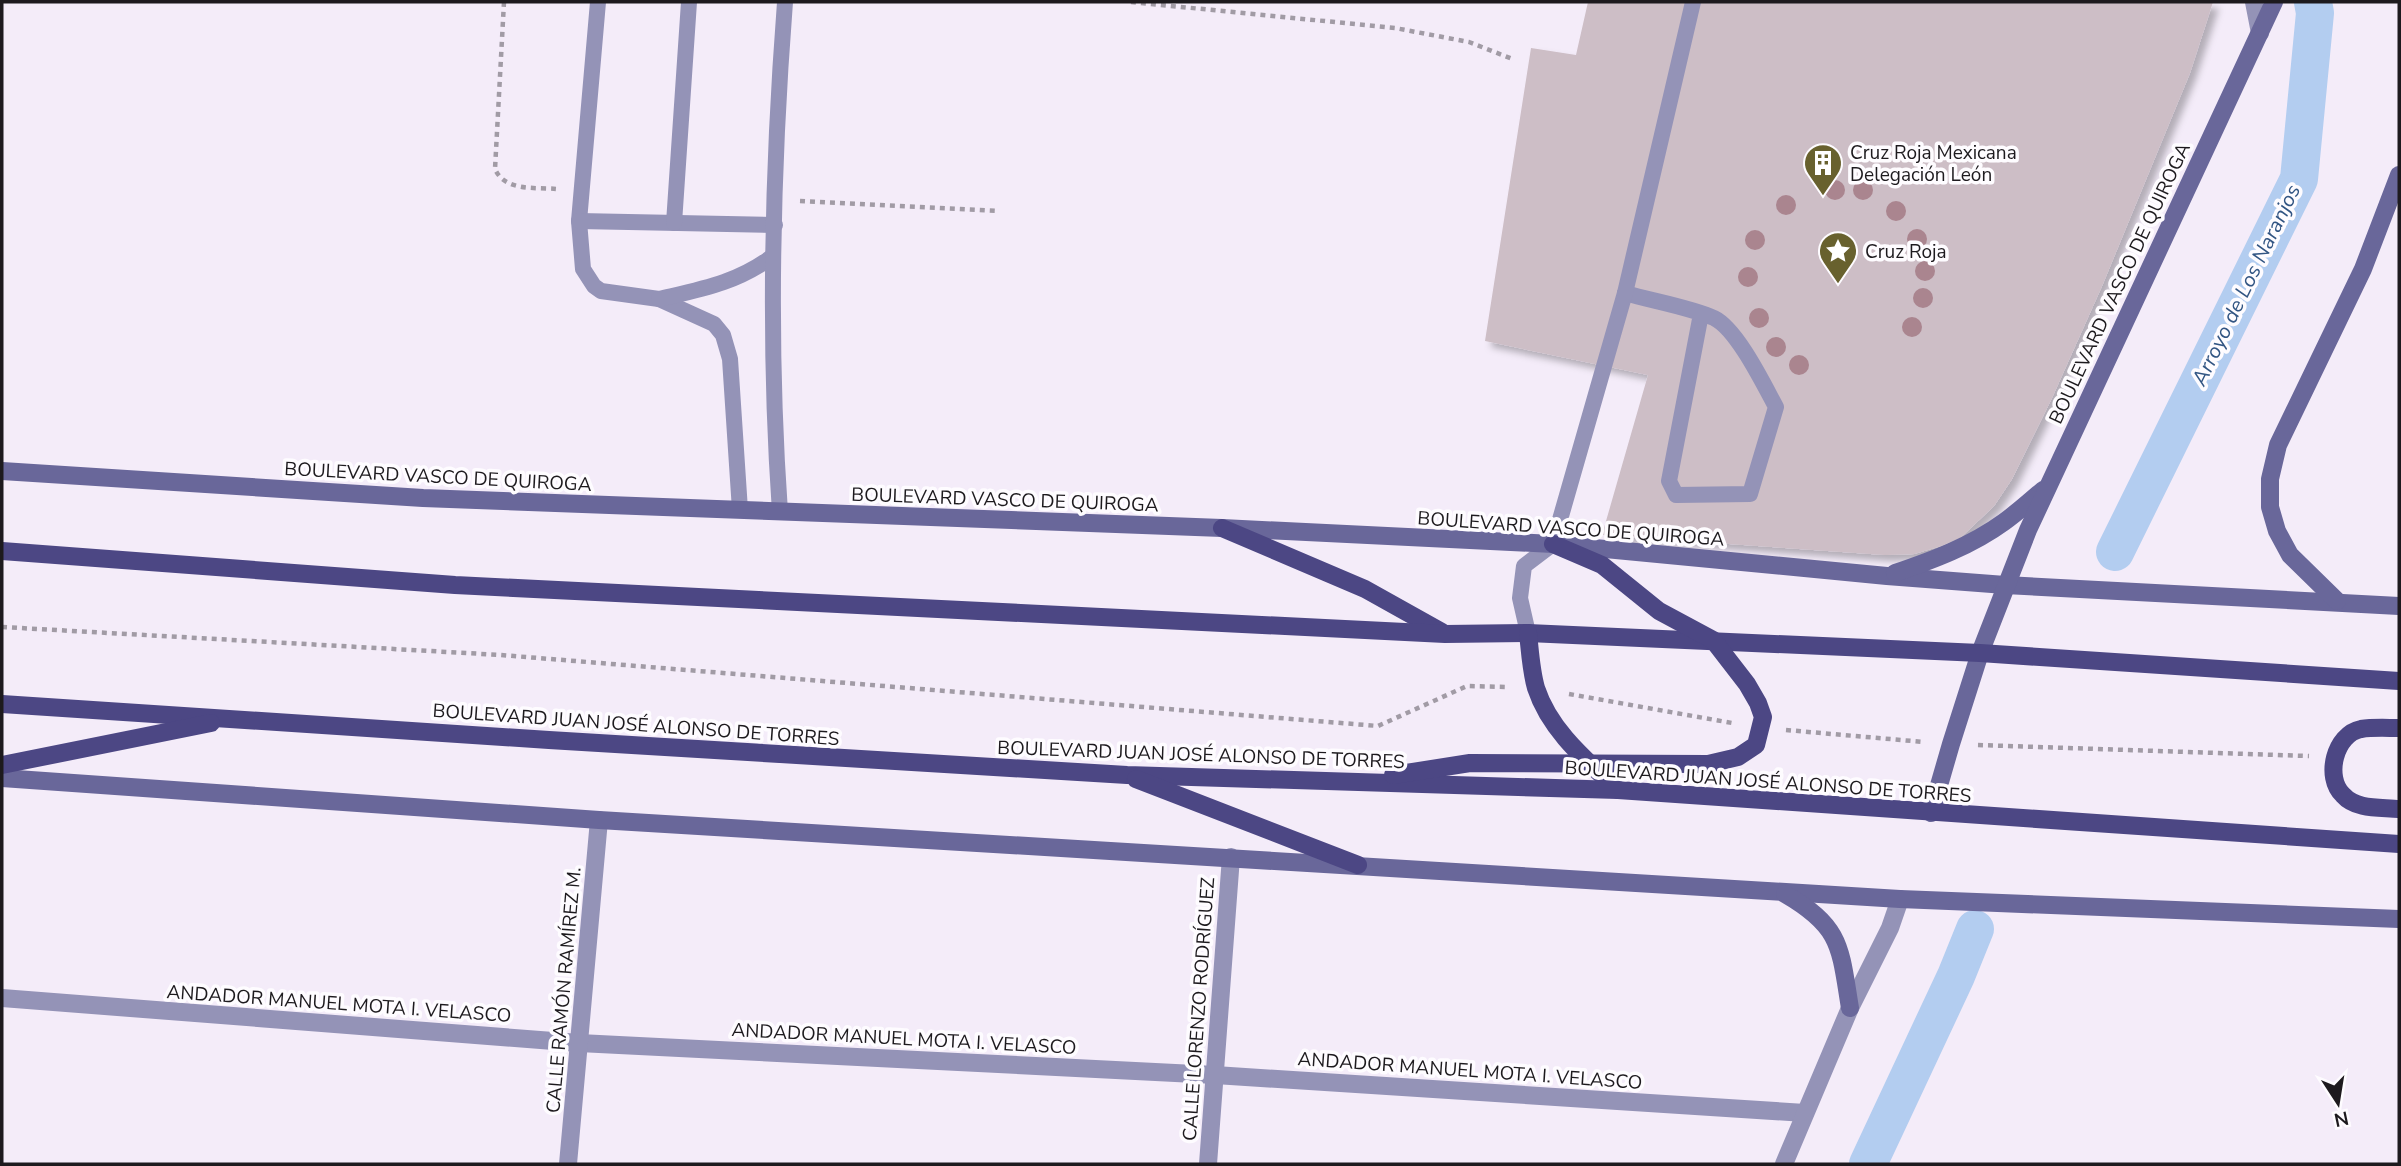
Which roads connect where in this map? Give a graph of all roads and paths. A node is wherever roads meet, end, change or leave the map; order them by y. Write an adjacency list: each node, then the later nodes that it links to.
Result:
1 (504, 2): 12 (path)
2 (598, 2): 12 (lane)
3 (689, 2): 14 (lane)
4 (785, 2): 15 (lane)
5 (1131, 2): 10 (path)
6 (1693, 2): 17 (lane)
7 (2254, 2): 9 (street)
8 (2273, 4): 9 (street, BOULEVARD VASCO DE QUIROGA)
9 (2260, 33): 21 (street, BOULEVARD VASCO DE QUIROGA)
10 (1515, 60)
11 (2399, 175): 29 (street)
12 (582, 190): 13 (lane)
13 (579, 220): 14 (lane); 18 (lane)
14 (674, 223): 15 (lane)
15 (775, 225): 16 (lane)
16 (773, 256): 18 (lane); 23 (lane)
17 (1625, 293): 19 (lane); 25 (lane)
18 (659, 299): 22 (lane)
19 (1701, 314): 19 (lane)
20 (2, 471): 22 (street, BOULEVARD VASCO DE QUIROGA)
21 (2048, 486): 27 (street); 28 (street, BOULEVARD VASCO DE QUIROGA)
22 (740, 510): 23 (street, BOULEVARD VASCO DE QUIROGA)
23 (780, 512): 24 (street, BOULEVARD VASCO DE QUIROGA)
24 (1222, 528): 25 (street, BOULEVARD VASCO DE QUIROGA); 33 (main road)
25 (1553, 544): 27 (street, BOULEVARD VASCO DE QUIROGA); 32 (lane); 34 (main road)
26 (2, 551): 33 (main road)
27 (1887, 576): 28 (street, BOULEVARD VASCO DE QUIROGA)
28 (2005, 585): 29 (street, BOULEVARD VASCO DE QUIROGA); 35 (street, BOULEVARD VASCO DE QUIROGA)
29 (2337, 601): 30 (street, BOULEVARD VASCO DE QUIROGA)
30 (2399, 606)
31 (2, 627): 37 (path)
32 (1528, 633): 33 (main road); 34 (main road); 37 (main road)
33 (1445, 634)
34 (1713, 640): 35 (main road); 40 (main road)
35 (1980, 653): 36 (main road); 42 (street, BOULEVARD VASCO DE QUIROGA)
36 (2399, 681)
37 (1536, 688): 40 (path); 44 (main road)
38 (2, 704): 39 (main road, BOULEVARD JUAN JOSÉ ALONSO DE TORRES)
39 (235, 718): 45 (main road); 46 (main road, BOULEVARD JUAN JOSÉ ALONSO DE TORRES)
40 (1762, 728): 42 (path); 44 (main road)
41 (2399, 728): 43 (main road)
42 (1951, 744): 43 (path); 51 (street, BOULEVARD VASCO DE QUIROGA)
43 (2334, 757): 50 (main road)
44 (1589, 764): 48 (main road); 49 (main road)
45 (2, 765)
46 (1126, 775): 48 (main road, BOULEVARD JUAN JOSÉ ALONSO DE TORRES); 55 (main road)
47 (2, 778): 52 (street)
48 (1352, 781): 49 (main road, BOULEVARD JUAN JOSÉ ALONSO DE TORRES)
49 (1618, 790): 51 (main road, BOULEVARD JUAN JOSÉ ALONSO DE TORRES)
50 (2399, 809)
51 (1931, 813): 53 (main road, BOULEVARD JUAN JOSÉ ALONSO DE TORRES)
52 (599, 820): 54 (street); 61 (street, CALLE RAMÓN RAMÍREZ M.)
53 (2399, 844)
54 (1231, 858): 55 (street); 62 (street, CALLE LORENZO RODRÍGUEZ)
55 (1358, 865): 56 (street)
56 (1782, 892): 57 (street); 60 (street)
57 (1900, 899): 58 (street); 60 (street)
58 (2399, 919)
59 (2, 998): 61 (street, ANDADOR MANUEL MOTA I. VELASCO)
60 (1850, 1008): 63 (street)
61 (579, 1043): 62 (street, ANDADOR MANUEL MOTA I. VELASCO); 64 (street, CALLE RAMÓN RAMÍREZ M.)
62 (1215, 1075): 63 (street, ANDADOR MANUEL MOTA I. VELASCO); 65 (street, CALLE LORENZO RODRÍGUEZ)
63 (1805, 1113): 66 (street)
64 (568, 1164)
65 (1208, 1164)
66 (1784, 1164)

